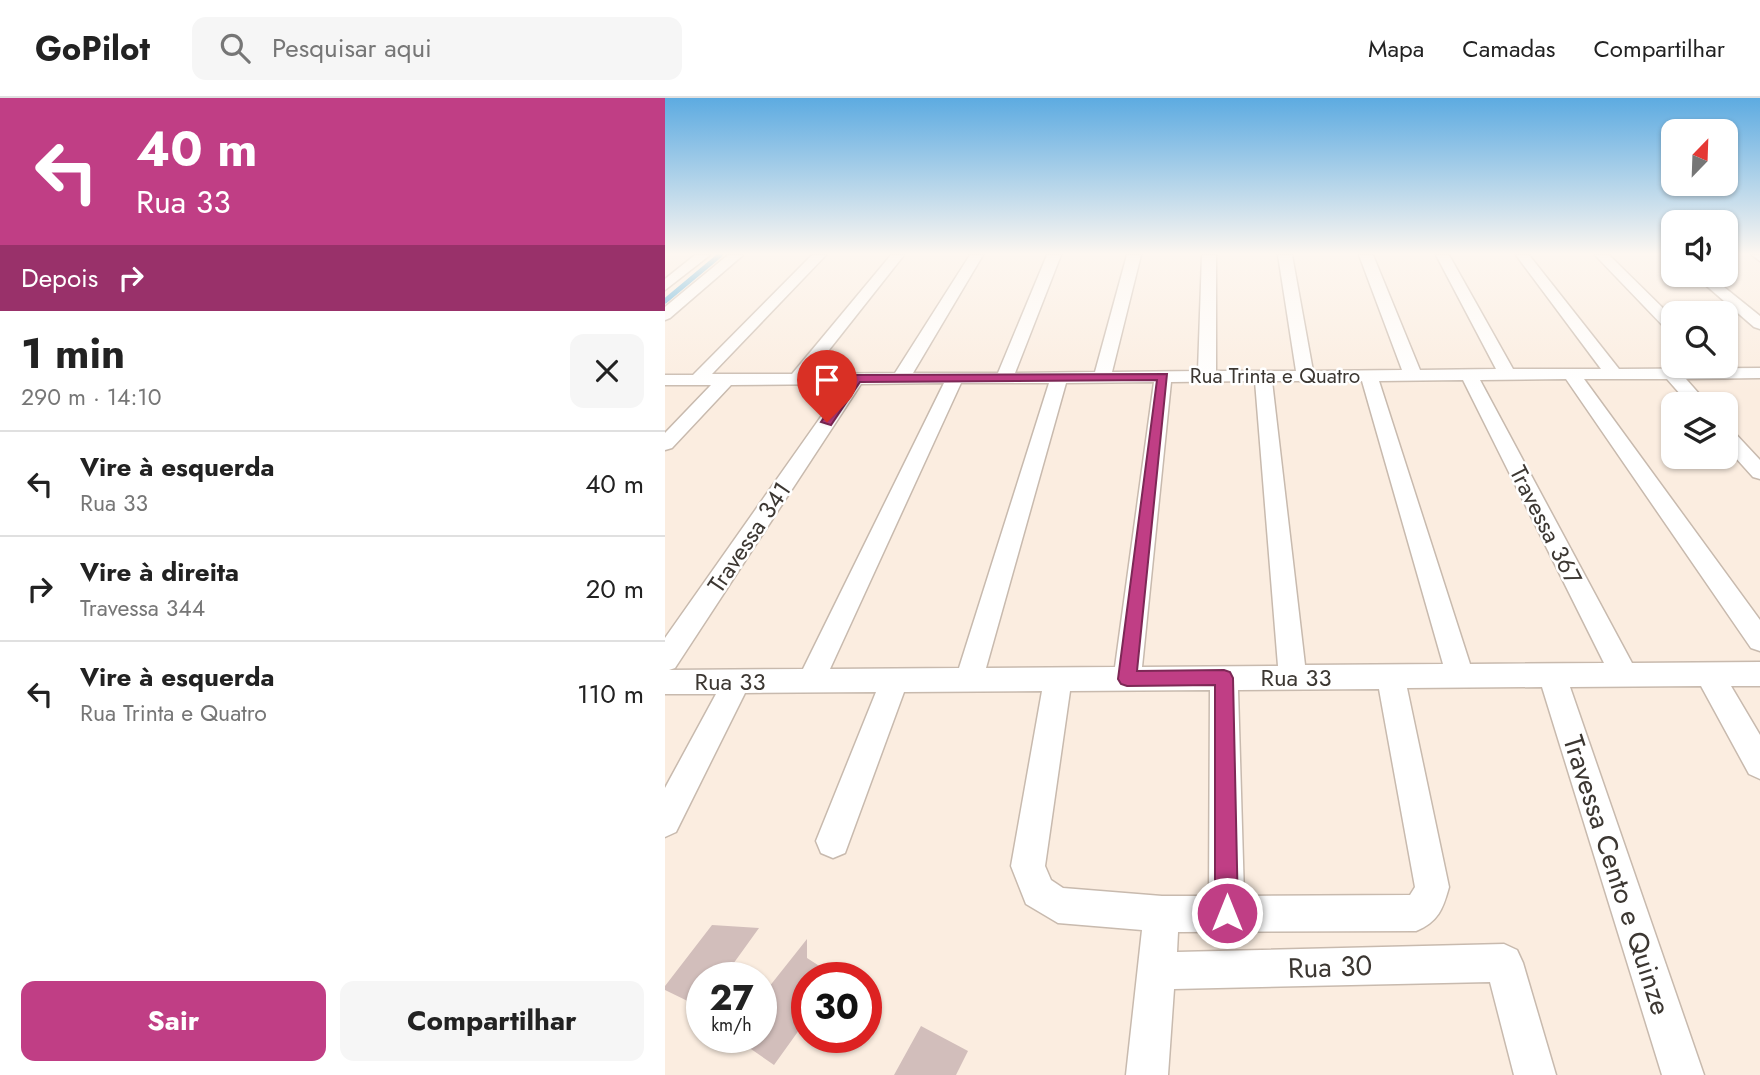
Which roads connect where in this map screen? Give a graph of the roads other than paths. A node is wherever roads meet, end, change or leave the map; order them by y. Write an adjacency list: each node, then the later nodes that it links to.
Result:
1 (682, 301): 14 (street)
2 (775, 301): 39 (street)
3 (861, 301): 36 (street)
4 (949, 301): 32 (street)
5 (1035, 301): 34 (street)
6 (1122, 301): 30 (street)
7 (1208, 301): 26 (street)
8 (1293, 301): 28 (street)
9 (1384, 301): 24 (street)
10 (1468, 301): 20 (street)
11 (1557, 301): 22 (street)
12 (1647, 301): 15 (street)
13 (1732, 301): 16 (street)
14 (665, 315)
15 (1661, 315)
16 (1760, 324)
17 (1738, 371): 19 (street, Rua Trinta e Quatro)
18 (1661, 373): 22 (street, Rua Trinta e Quatro)
19 (1760, 373)
20 (1509, 374): 21 (street, Rua Trinta e Quatro); 25 (street, Rua Trinta e Quatro)
21 (1571, 374): 22 (street, Rua Trinta e Quatro); 45 (street)
22 (1614, 374)
23 (1369, 375): 24 (street, Rua Trinta e Quatro); 28 (street, Rua Trinta e Quatro); 51 (street)
24 (1413, 375): 25 (street, Rua Trinta e Quatro)
25 (1469, 375): 47 (street, Travessa 367)
26 (1207, 376): 27 (street, Rua Trinta e Quatro); 31 (street, Rua Trinta e Quatro)
27 (1263, 376): 28 (street, Rua Trinta e Quatro); 53 (street)
28 (1305, 376)
29 (1059, 377): 30 (street, Rua Trinta e Quatro); 34 (street, Rua Trinta e Quatro); 58 (street)
30 (1103, 377): 31 (street, Rua Trinta e Quatro)
31 (1163, 377): 56 (street)
32 (901, 378): 33 (street, Rua Trinta e Quatro); 37 (street, Rua Trinta e Quatro)
33 (955, 378): 34 (street, Rua Trinta e Quatro); 60 (street)
34 (1004, 378)
35 (1676, 378): 41 (street)
36 (797, 379): 37 (street, Rua Trinta e Quatro); 40 (street, Rua Trinta e Quatro)
37 (856, 379): 46 (street, Travessa 341)
38 (665, 380): 39 (street, Rua Trinta e Quatro)
39 (697, 380): 40 (street, Rua Trinta e Quatro)
40 (726, 380): 42 (street)
41 (1688, 392)
42 (665, 444)
43 (1738, 448): 44 (street)
44 (1760, 472)
45 (1760, 640)
46 (665, 660)
47 (1624, 674): 48 (street, Rua 33); 52 (street, Rua 33)
48 (1709, 674): 49 (street, Rua 33); 62 (street)
49 (1760, 674)
50 (1391, 676): 51 (street, Rua 33); 53 (street, Rua 33); 65 (street)
51 (1460, 676): 52 (street, Rua 33)
52 (1552, 676): 70 (street, Travessa Cento e Quinze)
53 (1293, 677): 54 (street, Rua 33)
54 (1224, 678): 56 (street, Rua 33); 65 (street)
55 (1058, 679): 56 (street, Rua 33); 58 (street, Rua 33); 66 (street)
56 (1127, 679)
57 (895, 680): 58 (street, Rua 33); 60 (street, Rua 33); 64 (street)
58 (969, 680)
59 (737, 681): 60 (street, Rua 33); 61 (street, Rua 33); 63 (street)
60 (811, 681)
61 (665, 682)
62 (1760, 764)
63 (665, 821)
64 (833, 841)
65 (1227, 913): 66 (street)
66 (1162, 914): 67 (street)
67 (1157, 971): 68 (street); 69 (street, Rua 30)
68 (1147, 1075)
69 (1535, 1075)
70 (1682, 1075)

